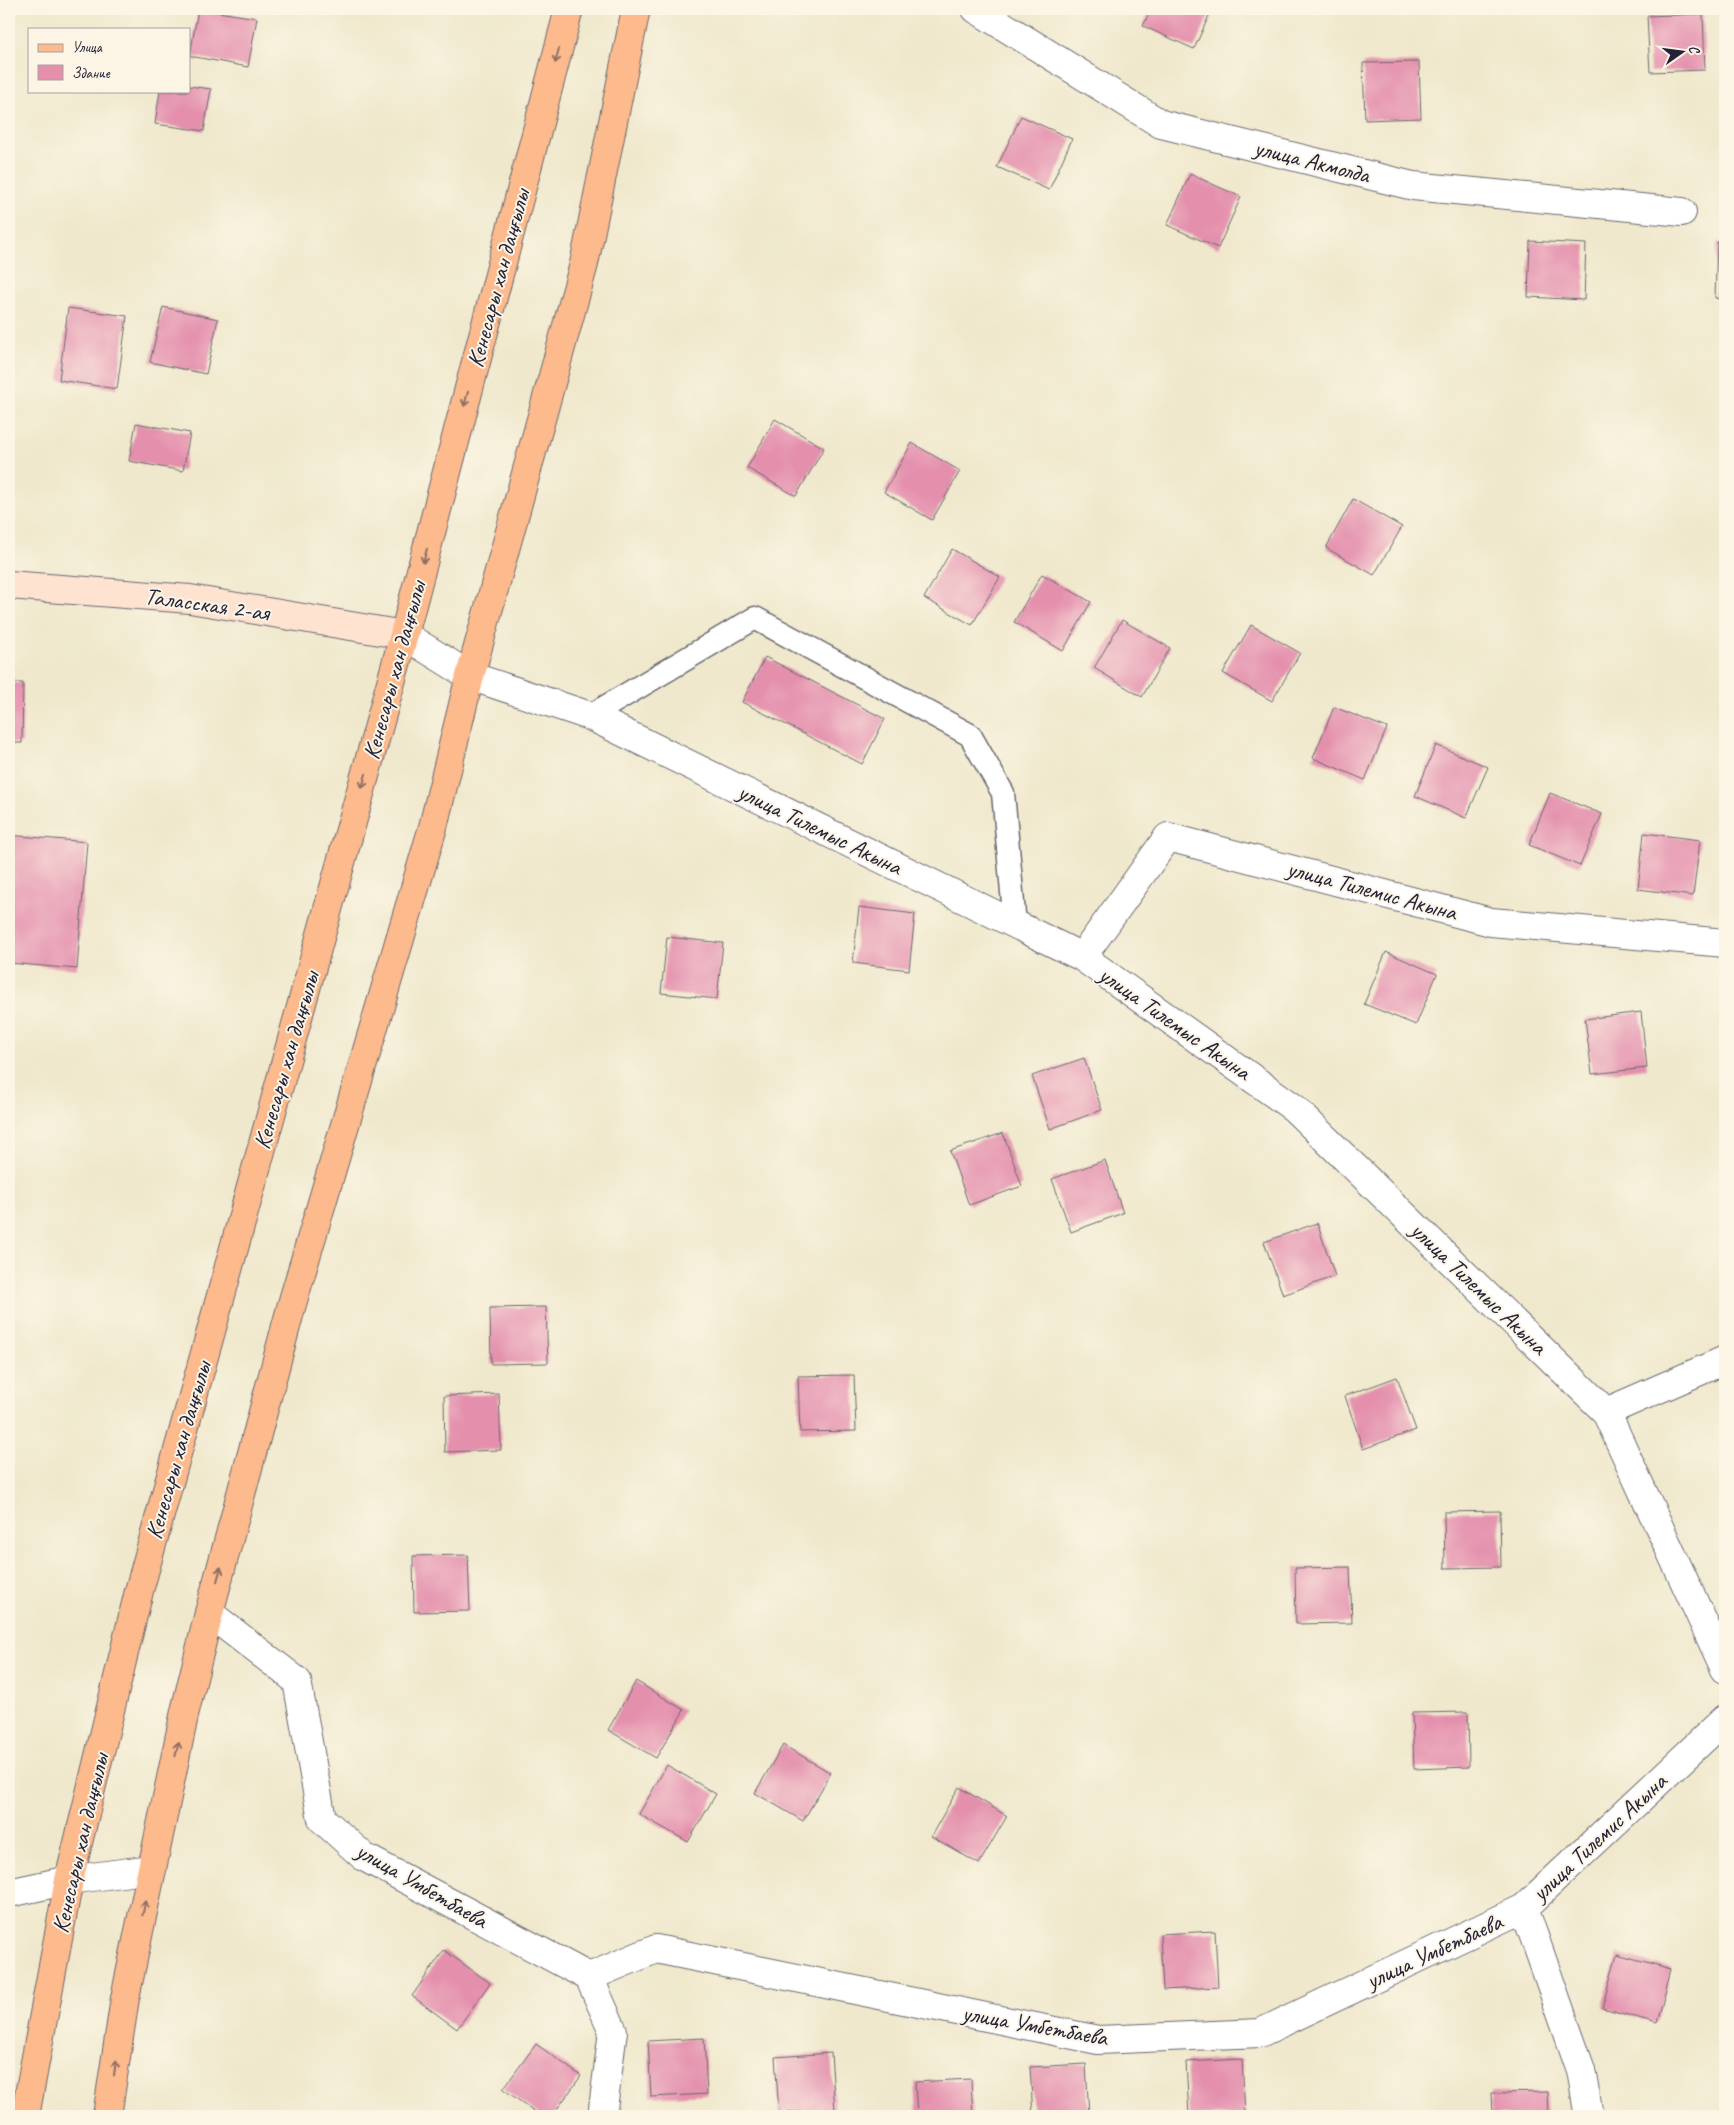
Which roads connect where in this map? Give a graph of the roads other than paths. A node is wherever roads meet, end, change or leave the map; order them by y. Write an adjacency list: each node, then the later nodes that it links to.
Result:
1 (569, 9): 6 (main road, Кенесары хан даңғылы, one-way to 6)
2 (636, 9): 7 (main road)
3 (976, 9): 4 (street, улица Акмолда)
4 (1682, 212)
5 (9, 584): 6 (street, Таласская 2-ая)
6 (404, 635): 7 (street, улица Тилемыс Акына); 18 (main road, Кенесары хан даңғылы, one-way to 18)
7 (470, 676): 8 (street, улица Тилемыс Акына); 14 (main road, one-way to 7)
8 (590, 716): 9 (street, улица Тилемыс Акына); 9 (lane)
9 (1016, 925): 11 (street, улица Тилемыс Акына)
10 (1725, 943): 11 (street, улица Тилемис Акына)
11 (1082, 957): 13 (street, улица Тилемыс Акына)
12 (1725, 1360): 13 (street)
13 (1606, 1412): 15 (street, улица Тилемыс Акына)
14 (209, 1613): 17 (main road, one-way to 14); 21 (street, улица Умбетбаева)
15 (1723, 1660)
16 (1725, 1719): 20 (street, улица Тилемис Акына)
17 (152, 1869): 18 (street); 23 (main road, one-way to 17)
18 (69, 1880): 19 (street); 22 (main road, Кенесары хан даңғылы)
19 (9, 1893)
20 (1524, 1908): 21 (street, улица Умбетбаева); 25 (street, улица Тилемис Акына)
21 (589, 1977): 24 (street)
22 (25, 2116)
23 (107, 2116)
24 (602, 2116)
25 (1589, 2116)

